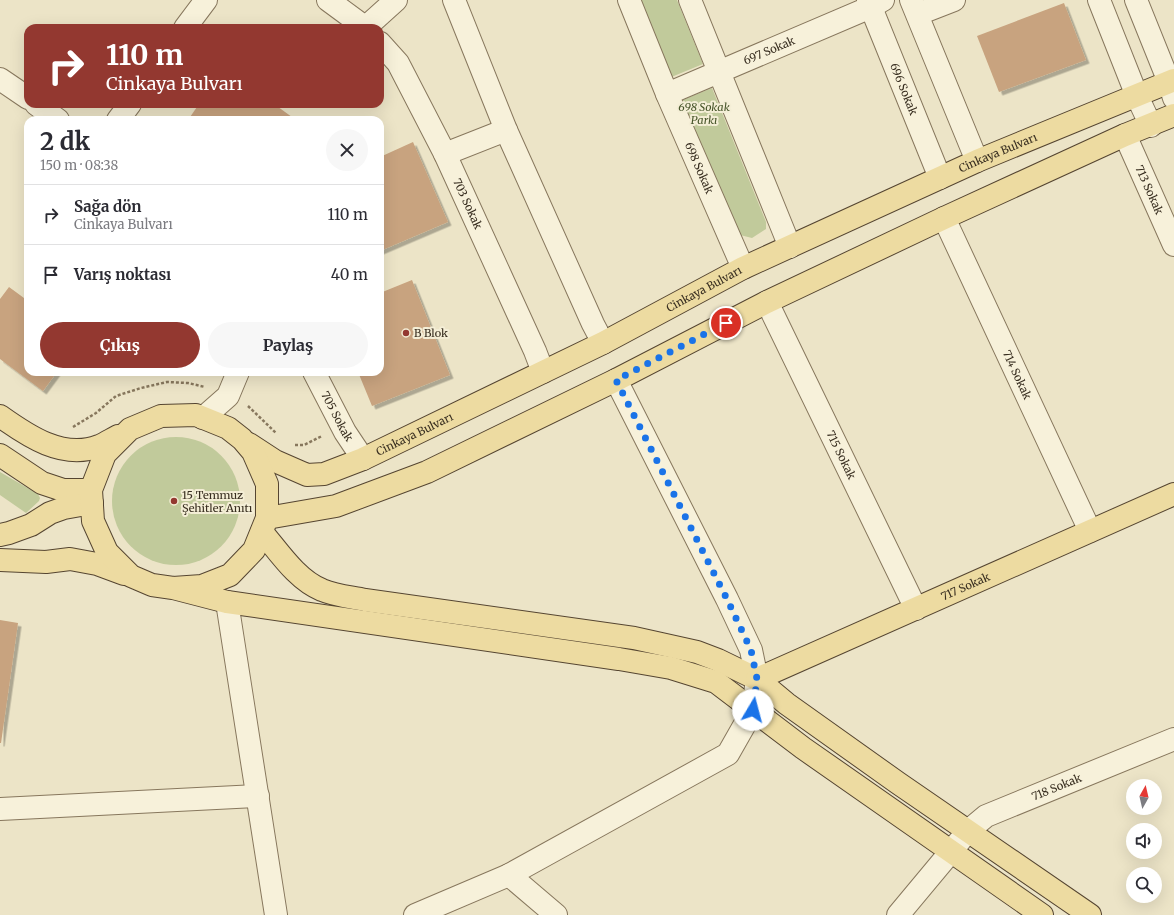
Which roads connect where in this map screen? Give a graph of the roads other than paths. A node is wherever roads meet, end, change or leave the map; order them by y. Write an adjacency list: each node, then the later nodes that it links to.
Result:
1 (206, 0): 12 (street)
2 (328, 0): 13 (street)
3 (396, 0): 14 (street)
4 (454, 0): 26 (street)
5 (629, 0): 19 (street, 698 Sokak)
6 (690, 0): 16 (street)
7 (954, 0): 11 (street)
8 (1098, 0): 21 (street)
9 (1136, 0): 18 (street)
10 (874, 2): 16 (street, 697 Sokak); 30 (street, 696 Sokak)
11 (914, 7): 29 (street)
12 (188, 24)
13 (361, 24)
14 (370, 24)
15 (384, 48): 28 (street, 703 Sokak)
16 (718, 72): 19 (street, 697 Sokak); 33 (street)
17 (0, 79): 20 (street)
18 (1172, 87): 21 (main road, Cinkaya Bulvarı)
19 (667, 94): 34 (street, 698 Sokak)
20 (24, 95)
21 (1137, 96): 25 (street); 29 (main road, Cinkaya Bulvarı)
22 (42, 108): 24 (street)
23 (1174, 115): 25 (main road)
24 (52, 116)
25 (1151, 126): 27 (main road)
26 (506, 130): 28 (street); 36 (street)
27 (1125, 135): 31 (main road); 32 (street, 713 Sokak)
28 (445, 154): 37 (street, 703 Sokak)
29 (977, 161): 30 (main road, Cinkaya Bulvarı)
30 (940, 178): 33 (main road, Cinkaya Bulvarı)
31 (944, 218): 35 (main road); 50 (street, 714 Sokak)
32 (1174, 245)
33 (790, 247): 34 (main road, Cinkaya Bulvarı)
34 (743, 268): 36 (main road, Cinkaya Bulvarı)
35 (767, 302): 40 (main road); 56 (street, 715 Sokak)
36 (603, 343): 37 (main road, Cinkaya Bulvarı)
37 (543, 372): 46 (main road, Cinkaya Bulvarı)
38 (236, 376): 42 (street)
39 (316, 376): 46 (street, 705 Sokak)
40 (616, 380): 49 (main road); 57 (street)
41 (0, 416): 43 (main road)
42 (203, 418): 43 (main road); 44 (main road)
43 (130, 429): 47 (main road)
44 (242, 439): 46 (main road, Cinkaya Bulvarı); 49 (main road)
45 (0, 455): 47 (main road)
46 (363, 459)
47 (92, 496): 51 (main road); 53 (main road)
48 (1172, 501): 50 (main road, 717 Sokak)
49 (265, 525): 54 (main road); 57 (main road)
50 (1090, 531): 56 (main road, 717 Sokak)
51 (0, 535)
52 (0, 560): 53 (main road)
53 (132, 576): 54 (main road)
54 (173, 588): 55 (main road)
55 (228, 602): 58 (main road); 60 (street)
56 (916, 608): 57 (main road, 717 Sokak)
57 (757, 679): 58 (street); 62 (main road)
58 (753, 710): 63 (main road); 64 (street)
59 (1174, 739): 62 (street, 718 Sokak)
60 (258, 796): 61 (street); 65 (street)
61 (0, 809)
62 (968, 831): 63 (street, 718 Sokak); 70 (main road)
63 (950, 851): 68 (street, 718 Sokak); 69 (main road)
64 (509, 875): 66 (street); 67 (street)
65 (276, 915)
66 (415, 915)
67 (556, 915)
68 (898, 915)
69 (1042, 915)
70 (1090, 915)

